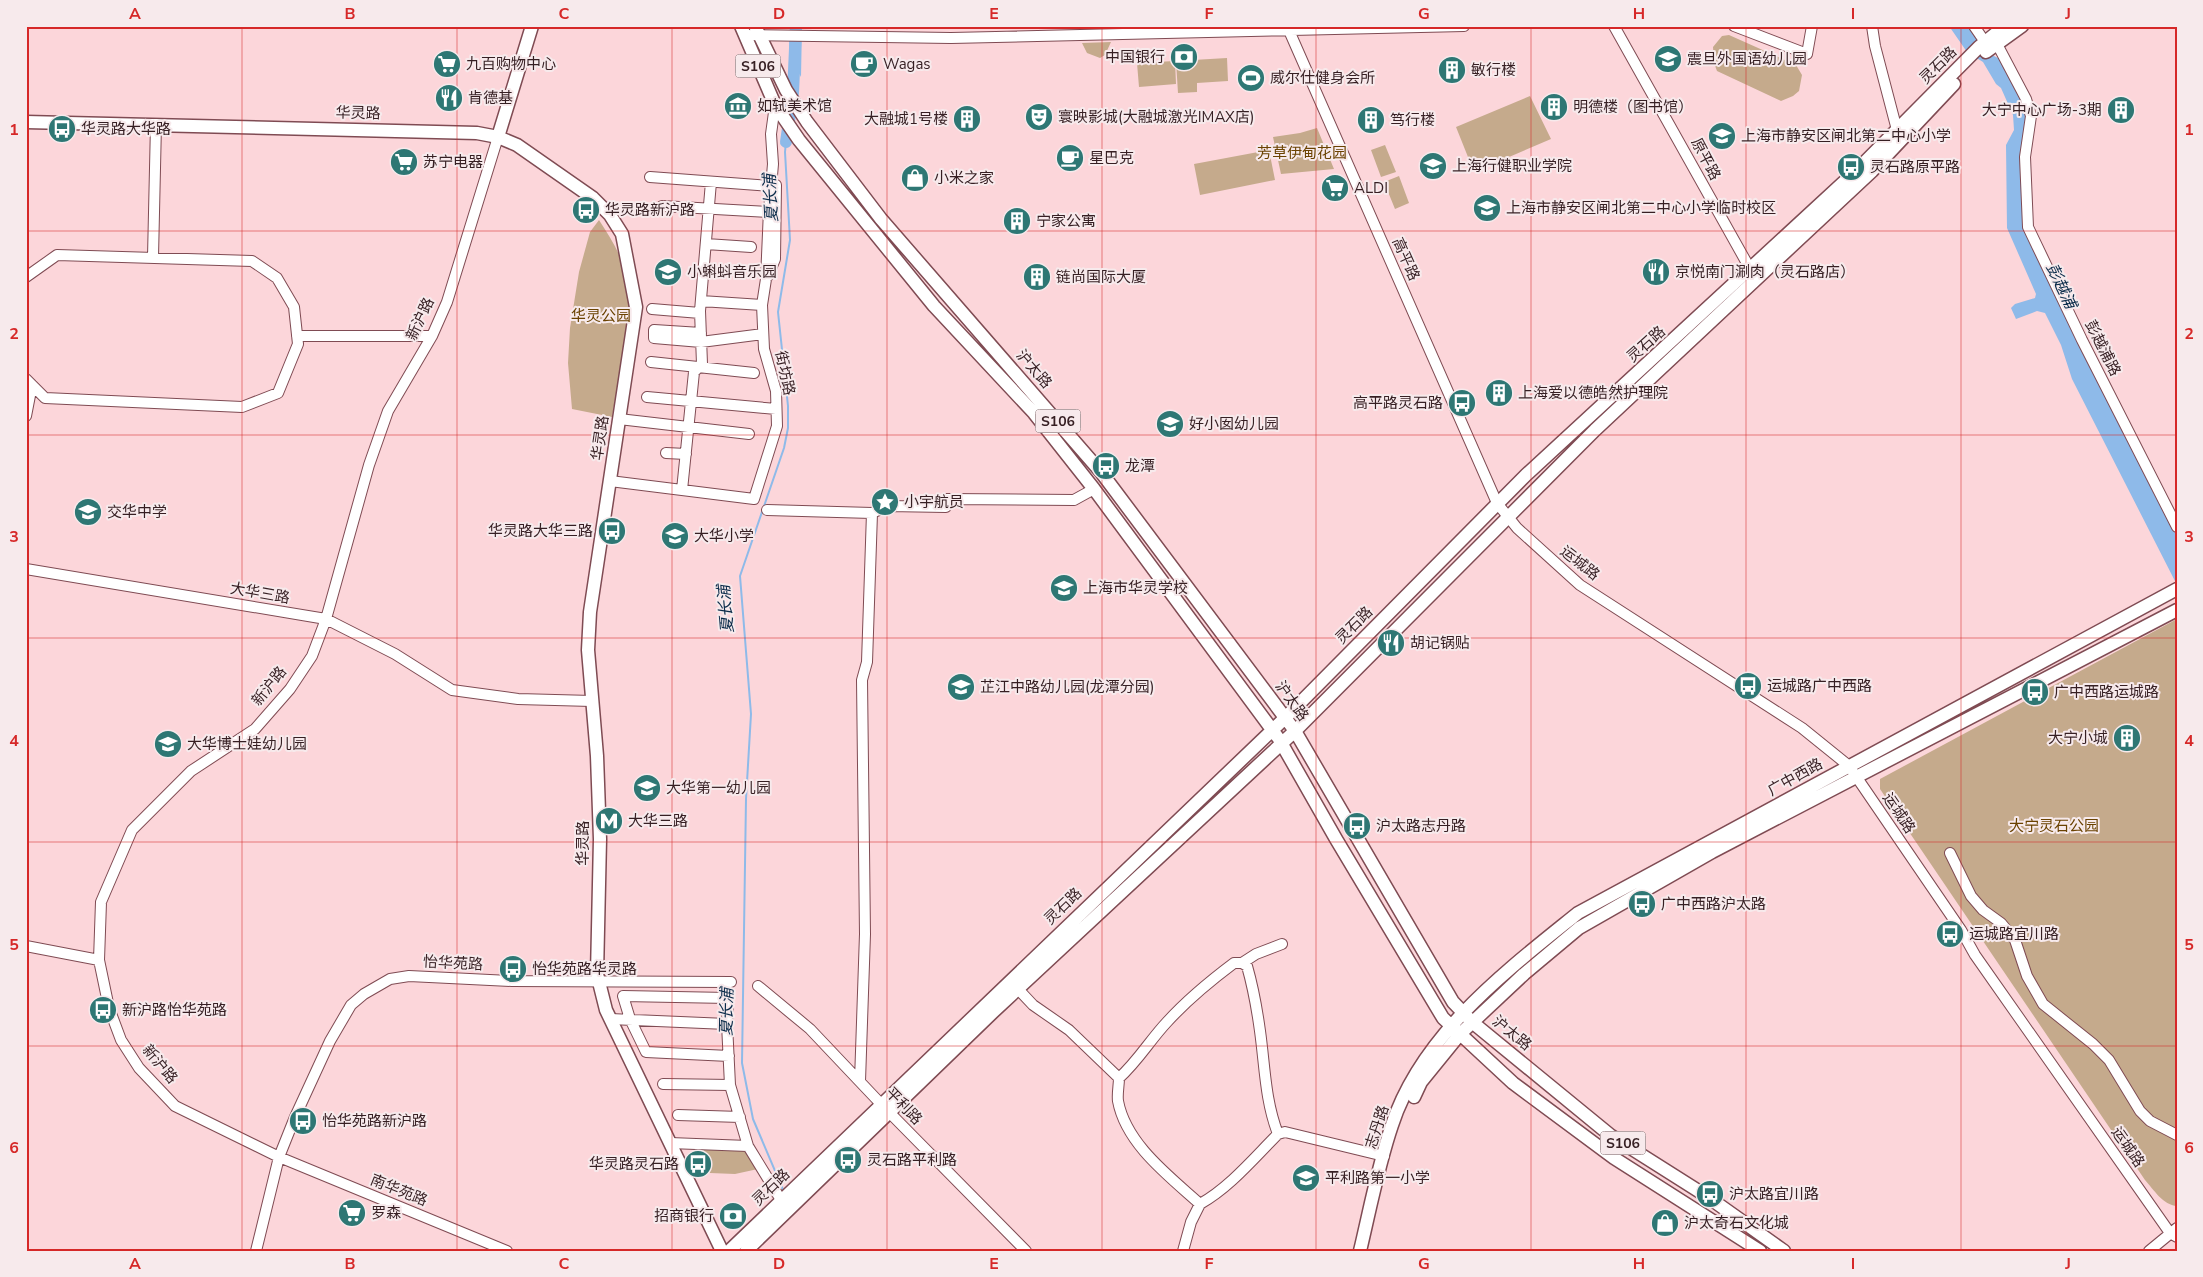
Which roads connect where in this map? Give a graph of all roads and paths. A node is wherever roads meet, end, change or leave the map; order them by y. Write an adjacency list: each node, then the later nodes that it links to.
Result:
1 (532, 26): 22 (main road, 新沪路)
2 (918, 26): 15 (street)
3 (1464, 26): 11 (street)
4 (1614, 26): 33 (street, 原平路)
5 (1734, 26): 6 (street)
6 (1812, 26)
7 (1872, 26): 21 (street)
8 (1974, 26): 16 (street, 彭越浦路)
9 (2005, 26): 16 (main road, 灵石路)
10 (2022, 26): 16 (main road, 灵石路)
11 (1289, 29): 13 (street); 60 (street, 高平路)
12 (743, 31): 14 (street); 18 (main road, S106)
13 (1131, 31): 15 (street)
14 (758, 32): 15 (street); 72 (main road, 沪太路 / S106)
15 (918, 38)
16 (1990, 43): 17 (main road, 灵石路); 64 (street, 彭越浦路)
17 (1969, 63): 21 (main road, 灵石路); 33 (main road, 灵石路)
18 (775, 105): 23 (street, 街坊路); 58 (main road, 沪太路 / S106)
19 (26, 122): 20 (main road, 华灵路)
20 (156, 124): 22 (main road, 华灵路); 32 (street)
21 (1897, 130): 33 (main road, 灵石路)
22 (498, 137): 42 (street, 新沪路); 52 (main road, 华灵路)
23 (773, 164): 26 (street, 街坊路); 35 (street)
24 (650, 177): 25 (street)
25 (711, 182): 26 (street); 28 (street)
26 (771, 186): 29 (street, 街坊路)
27 (662, 206): 28 (street)
28 (709, 209): 29 (street); 30 (street)
29 (768, 212): 35 (street, 街坊路)
30 (706, 244): 31 (street); 36 (street)
31 (751, 247)
32 (153, 257): 34 (street); 41 (street)
33 (1753, 274): 60 (main road, 灵石路); 63 (main road, 灵石路)
34 (26, 277)
35 (766, 279): 37 (street, 街坊路)
36 (701, 301): 37 (street); 39 (street)
37 (762, 305): 40 (street, 街坊路)
38 (652, 309): 39 (street)
39 (700, 313): 43 (street)
40 (763, 334): 43 (street); 50 (street, 街坊路)
41 (297, 336): 42 (street); 47 (street)
42 (432, 336): 68 (street, 新沪路)
43 (701, 337): 45 (street)
44 (651, 362): 45 (street)
45 (699, 367): 46 (street); 49 (street)
46 (754, 373)
47 (29, 382): 51 (street)
48 (647, 397): 49 (street)
49 (691, 401): 50 (street); 53 (street)
50 (776, 409): 59 (street, 街坊路)
51 (26, 416)
52 (619, 418): 53 (street); 57 (main road, 华灵路)
53 (688, 428): 54 (street); 56 (street)
54 (749, 434)
55 (666, 453): 56 (street)
56 (686, 454): 59 (street)
57 (610, 481): 59 (street, 街坊路); 71 (main road, 华灵路)
58 (1094, 489): 62 (street); 73 (main road, 沪太路 / S106)
59 (682, 490)
60 (1497, 503): 63 (street, 运城路); 72 (main road, 灵石路)
61 (767, 510): 62 (street)
62 (872, 513): 94 (street)
63 (1508, 517): 74 (main road, 灵石路); 76 (street, 运城路)
64 (2177, 527)
65 (26, 569): 68 (street, 大华三路)
66 (2172, 591): 69 (main road, 广中西路)
67 (2175, 612): 70 (main road, 广中西路)
68 (326, 619): 71 (street, 大华三路); 81 (street, 新沪路)
69 (2037, 664): 70 (main road); 76 (main road, 广中西路)
70 (2045, 680): 77 (main road, 广中西路)
71 (592, 701): 83 (main road, 华灵路)
72 (1285, 718): 73 (main road, 灵石路); 74 (main road, 沪太路 / S106)
73 (1272, 729): 75 (main road, 沪太路 / S106); 97 (main road, 灵石路)
74 (1295, 731): 75 (main road, 灵石路); 87 (main road, 沪太路 / S106)
75 (1281, 743): 86 (main road, 灵石路); 91 (main road, 沪太路 / S106)
76 (1849, 766): 77 (street, 运城路); 87 (main road, 广中西路)
77 (1856, 777): 87 (main road, 广中西路); 108 (street, 运城路)
78 (1950, 853): 101 (street)
79 (1282, 944): 82 (street)
80 (26, 946): 81 (street)
81 (99, 960): 105 (street, 新沪路)
82 (1242, 963): 93 (street); 100 (street)
83 (597, 982): 84 (street, 怡华苑路); 88 (main road, 华灵路); 105 (street, 怡华苑路)
84 (731, 982)
85 (758, 986): 94 (street, 平利路)
86 (1018, 989): 93 (street); 97 (main road, 灵石路)
87 (1468, 1017): 91 (main road, 广中西路); 119 (main road, 沪太路 / S106)
88 (610, 1018): 89 (street); 102 (main road, 华灵路)
89 (630, 1020): 90 (street); 90 (street); 92 (street)
90 (728, 1024): 92 (street)
91 (1455, 1030): 104 (main road, 志丹路); 117 (main road, 志丹路); 118 (main road, 沪太路 / S106)
92 (729, 1056): 96 (street)
93 (1119, 1078): 107 (street)
94 (860, 1082): 97 (street, 平利路)
95 (663, 1084): 96 (street)
96 (730, 1085): 99 (street)
97 (885, 1108): 106 (main road, 灵石路); 113 (main road, 灵石路); 114 (street, 平利路)
98 (678, 1115): 99 (street)
99 (740, 1118): 103 (street)
100 (1278, 1134): 104 (street); 107 (street)
101 (2177, 1135)
102 (670, 1143): 103 (street); 111 (main road, 华灵路)
103 (748, 1146): 106 (street)
104 (1384, 1156): 116 (main road, 志丹路)
105 (279, 1157): 109 (street); 110 (street, 南华苑路)
106 (781, 1200): 112 (main road, 灵石路)
107 (1200, 1204): 115 (street)
108 (2174, 1232): 120 (street)
109 (256, 1251)
110 (506, 1251)
111 (722, 1251)
112 (728, 1251)
113 (746, 1251)
114 (1026, 1251)
115 (1183, 1251)
116 (1360, 1251)
117 (1368, 1251)
118 (1760, 1251)
119 (1784, 1251)
120 (2149, 1251)

